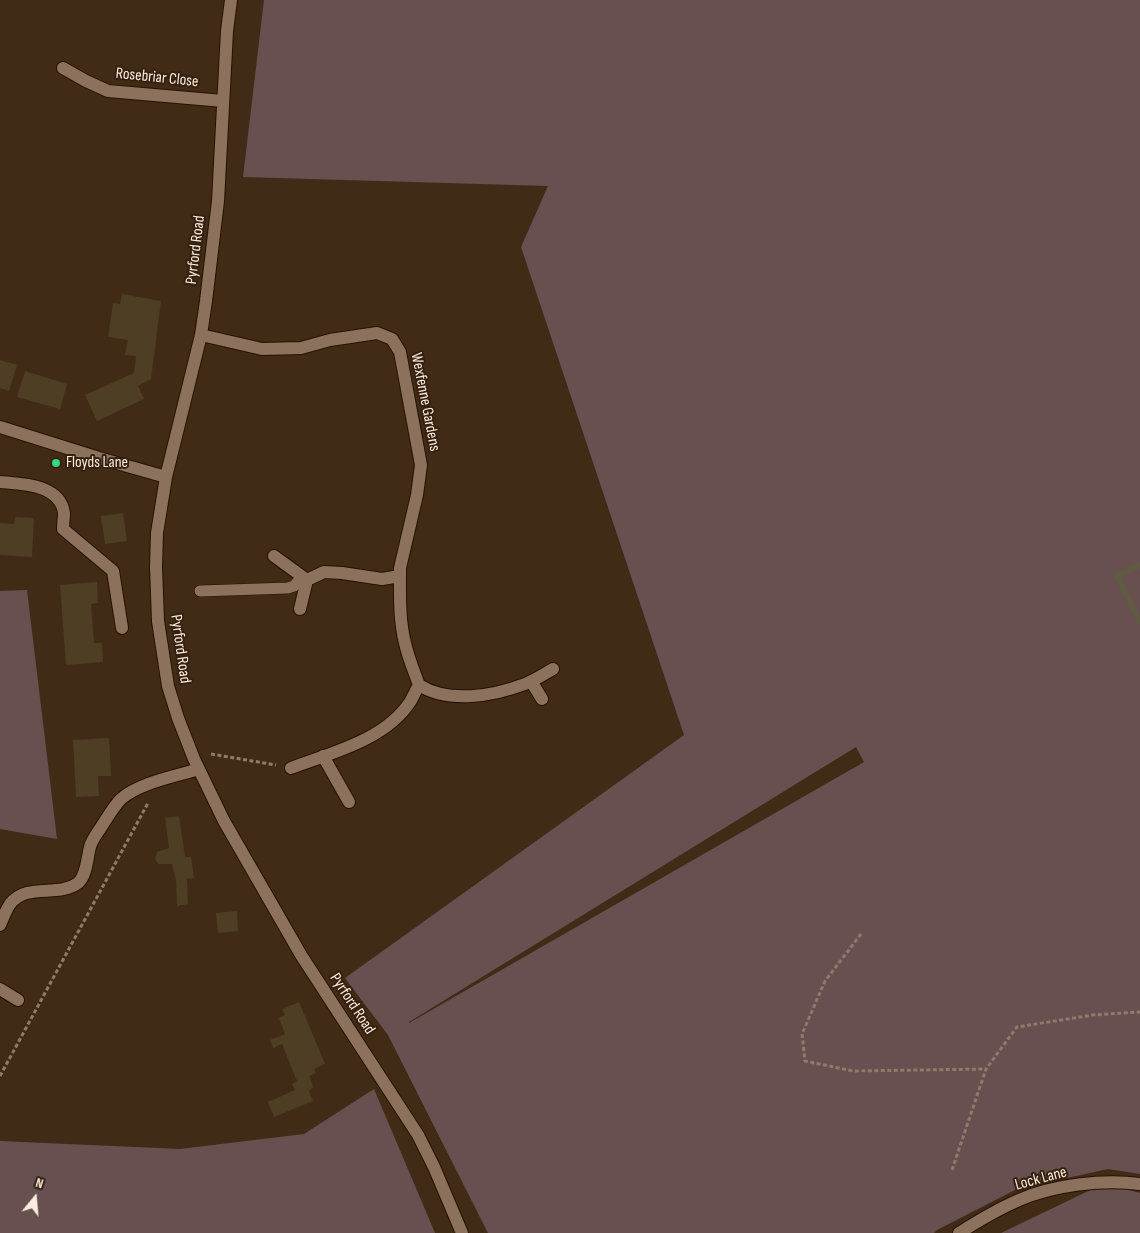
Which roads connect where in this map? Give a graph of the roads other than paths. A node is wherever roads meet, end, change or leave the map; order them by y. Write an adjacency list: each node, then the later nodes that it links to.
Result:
1 (231, 0): 3 (street, Pyrford Road)
2 (63, 68): 3 (street, Rosebriar Close)
3 (223, 101): 4 (street, Pyrford Road)
4 (201, 335): 6 (street, Pyrford Road); 9 (street, Wexfenne Gardens)
5 (0, 427): 6 (street)
6 (166, 477): 19 (street, Pyrford Road)
7 (0, 482): 13 (street)
8 (274, 556): 10 (street)
9 (400, 576): 10 (street); 16 (street, Wexfenne Gardens)
10 (305, 578): 11 (lane); 12 (street)
11 (200, 591)
12 (300, 609)
13 (122, 628)
14 (553, 669): 15 (street)
15 (531, 681): 16 (street); 17 (street)
16 (418, 685): 18 (street)
17 (542, 699)
18 (323, 756): 20 (street); 21 (street)
19 (197, 764): 22 (street); 26 (street, Pyrford Road)
20 (291, 768)
21 (349, 802)
22 (0, 924)
23 (0, 989): 24 (street)
24 (18, 1000)
25 (1140, 1184): 27 (street, Lock Lane)
26 (462, 1233)
27 (958, 1233)

